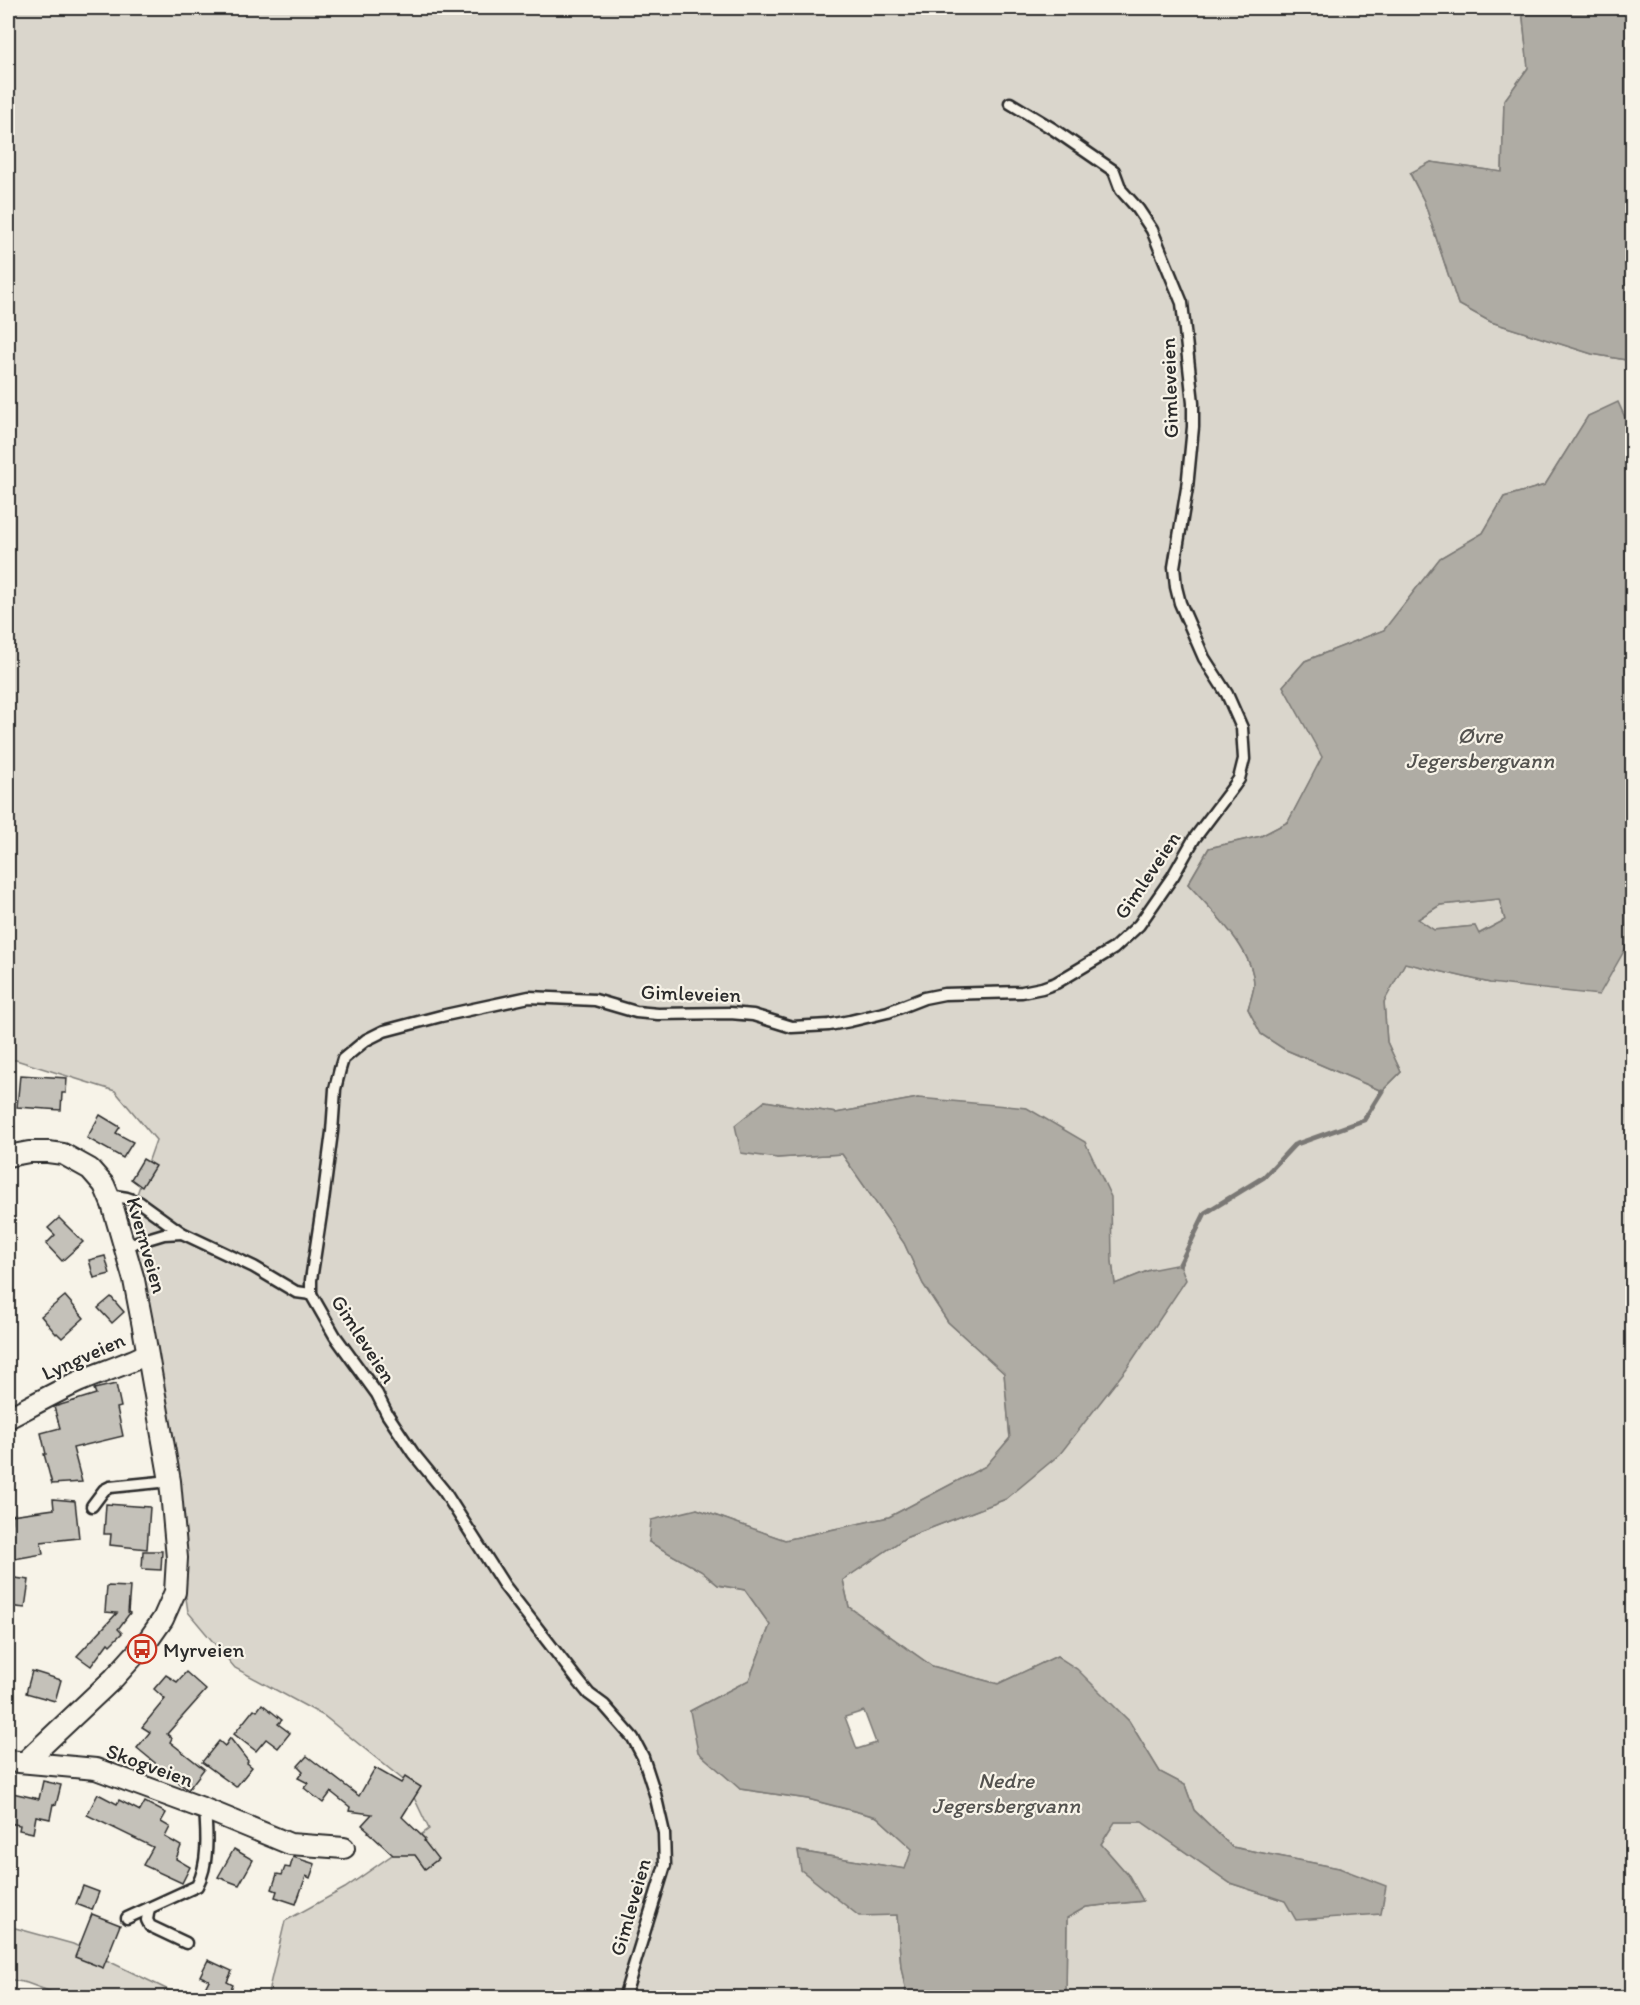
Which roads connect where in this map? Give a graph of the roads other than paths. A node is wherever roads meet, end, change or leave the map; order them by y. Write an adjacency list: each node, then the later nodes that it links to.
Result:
1 (1010, 103): 6 (lane, Gimleveien)
2 (8, 1156): 3 (street, Kvernveien)
3 (108, 1195): 4 (lane); 5 (street, Kvernveien)
4 (182, 1233): 5 (lane); 6 (lane)
5 (124, 1246): 7 (street, Kvernveien)
6 (311, 1294): 17 (lane, Gimleveien)
7 (147, 1354): 8 (street, Lyngveien); 9 (street)
8 (8, 1418)
9 (170, 1481): 10 (lane); 11 (street)
10 (92, 1506)
11 (16, 1761): 12 (street, Skogveien)
12 (205, 1809): 13 (street, Skogveien); 14 (lane, Skogveien)
13 (344, 1848)
14 (149, 1908): 15 (lane, Skogveien); 16 (lane)
15 (127, 1918)
16 (186, 1943)
17 (624, 1998)

